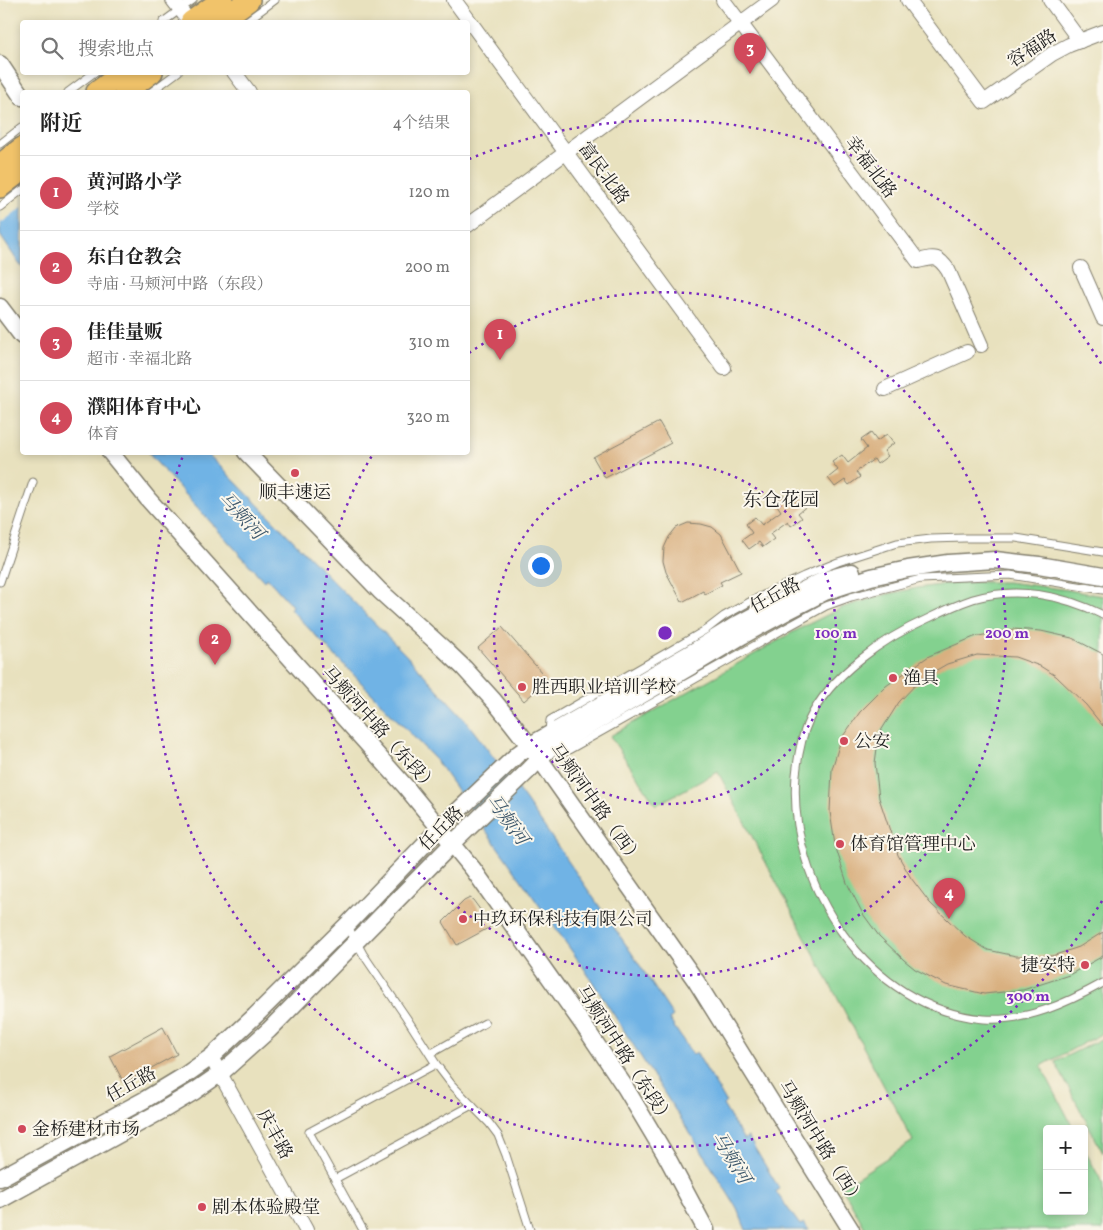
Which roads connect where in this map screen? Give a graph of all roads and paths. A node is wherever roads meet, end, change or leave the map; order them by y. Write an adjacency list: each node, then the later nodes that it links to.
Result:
1 (193, 0): 10 (lane)
2 (222, 0): 10 (main road)
3 (249, 0): 12 (main road)
4 (275, 0): 13 (lane)
5 (454, 0): 14 (street, 富民北路)
6 (723, 0): 16 (street, 幸福北路)
7 (772, 0): 16 (street)
8 (908, 0): 18 (street, 容福路)
9 (1050, 0): 18 (street)
10 (184, 14): 11 (lane)
11 (168, 20)
12 (222, 20)
13 (248, 20)
14 (469, 20)
15 (470, 22): 33 (street, 富民北路)
16 (741, 23): 33 (street); 43 (street, 幸福北路)
17 (1103, 32): 18 (street, 容福路)
18 (1080, 41)
19 (0, 64): 30 (street)
20 (91, 75): 25 (lane)
21 (120, 75): 26 (main road)
22 (148, 75): 27 (main road)
23 (174, 75): 28 (lane)
24 (236, 75): 29 (street)
25 (71, 90)
26 (100, 90)
27 (128, 90)
28 (154, 90)
29 (248, 90)
30 (20, 94)
31 (0, 144): 32 (lane)
32 (20, 150): 34 (main road); 35 (main road)
33 (566, 152): 38 (street); 45 (street, 富民北路)
34 (0, 165)
35 (0, 187)
36 (20, 192): 37 (lane)
37 (0, 207)
38 (470, 224)
39 (1081, 268): 41 (street)
40 (0, 306): 42 (street)
41 (1103, 318)
42 (20, 333)
43 (981, 345)
44 (967, 352): 46 (street)
45 (724, 368)
46 (885, 389)
47 (112, 455): 57 (street, 马颊河中路（东段）)
48 (249, 455): 56 (street, 马颊河中路（西）)
49 (33, 482): 52 (lane)
50 (1103, 552): 56 (lane)
51 (1103, 564): 56 (street, 任丘路)
52 (0, 582)
53 (1101, 585): 54 (lane); 56 (street, 任丘路)
54 (1103, 596)
55 (1103, 615): 61 (lane)
56 (536, 752): 57 (street, 任丘路); 58 (street, 任丘路); 75 (street, 马颊河中路（西）)
57 (440, 828): 58 (street, 马颊河中路（东段）); 59 (street, 任丘路)
58 (453, 844): 60 (street, 任丘路); 74 (street, 马颊河中路（东段）)
59 (346, 925): 60 (lane); 64 (street, 任丘路)
60 (356, 941): 63 (lane); 66 (street, 任丘路)
61 (1103, 984)
62 (485, 1023): 63 (lane)
63 (430, 1054): 65 (lane)
64 (211, 1057): 66 (street, 庆丰路); 68 (street, 任丘路)
65 (436, 1064): 67 (lane); 69 (lane)
66 (220, 1074): 70 (street, 任丘路); 71 (street, 庆丰路)
67 (472, 1105): 69 (lane); 73 (lane)
68 (0, 1178)
69 (335, 1179): 72 (lane)
70 (0, 1200)
71 (306, 1230)
72 (363, 1230)
73 (530, 1230)
74 (706, 1230)
75 (851, 1230)

